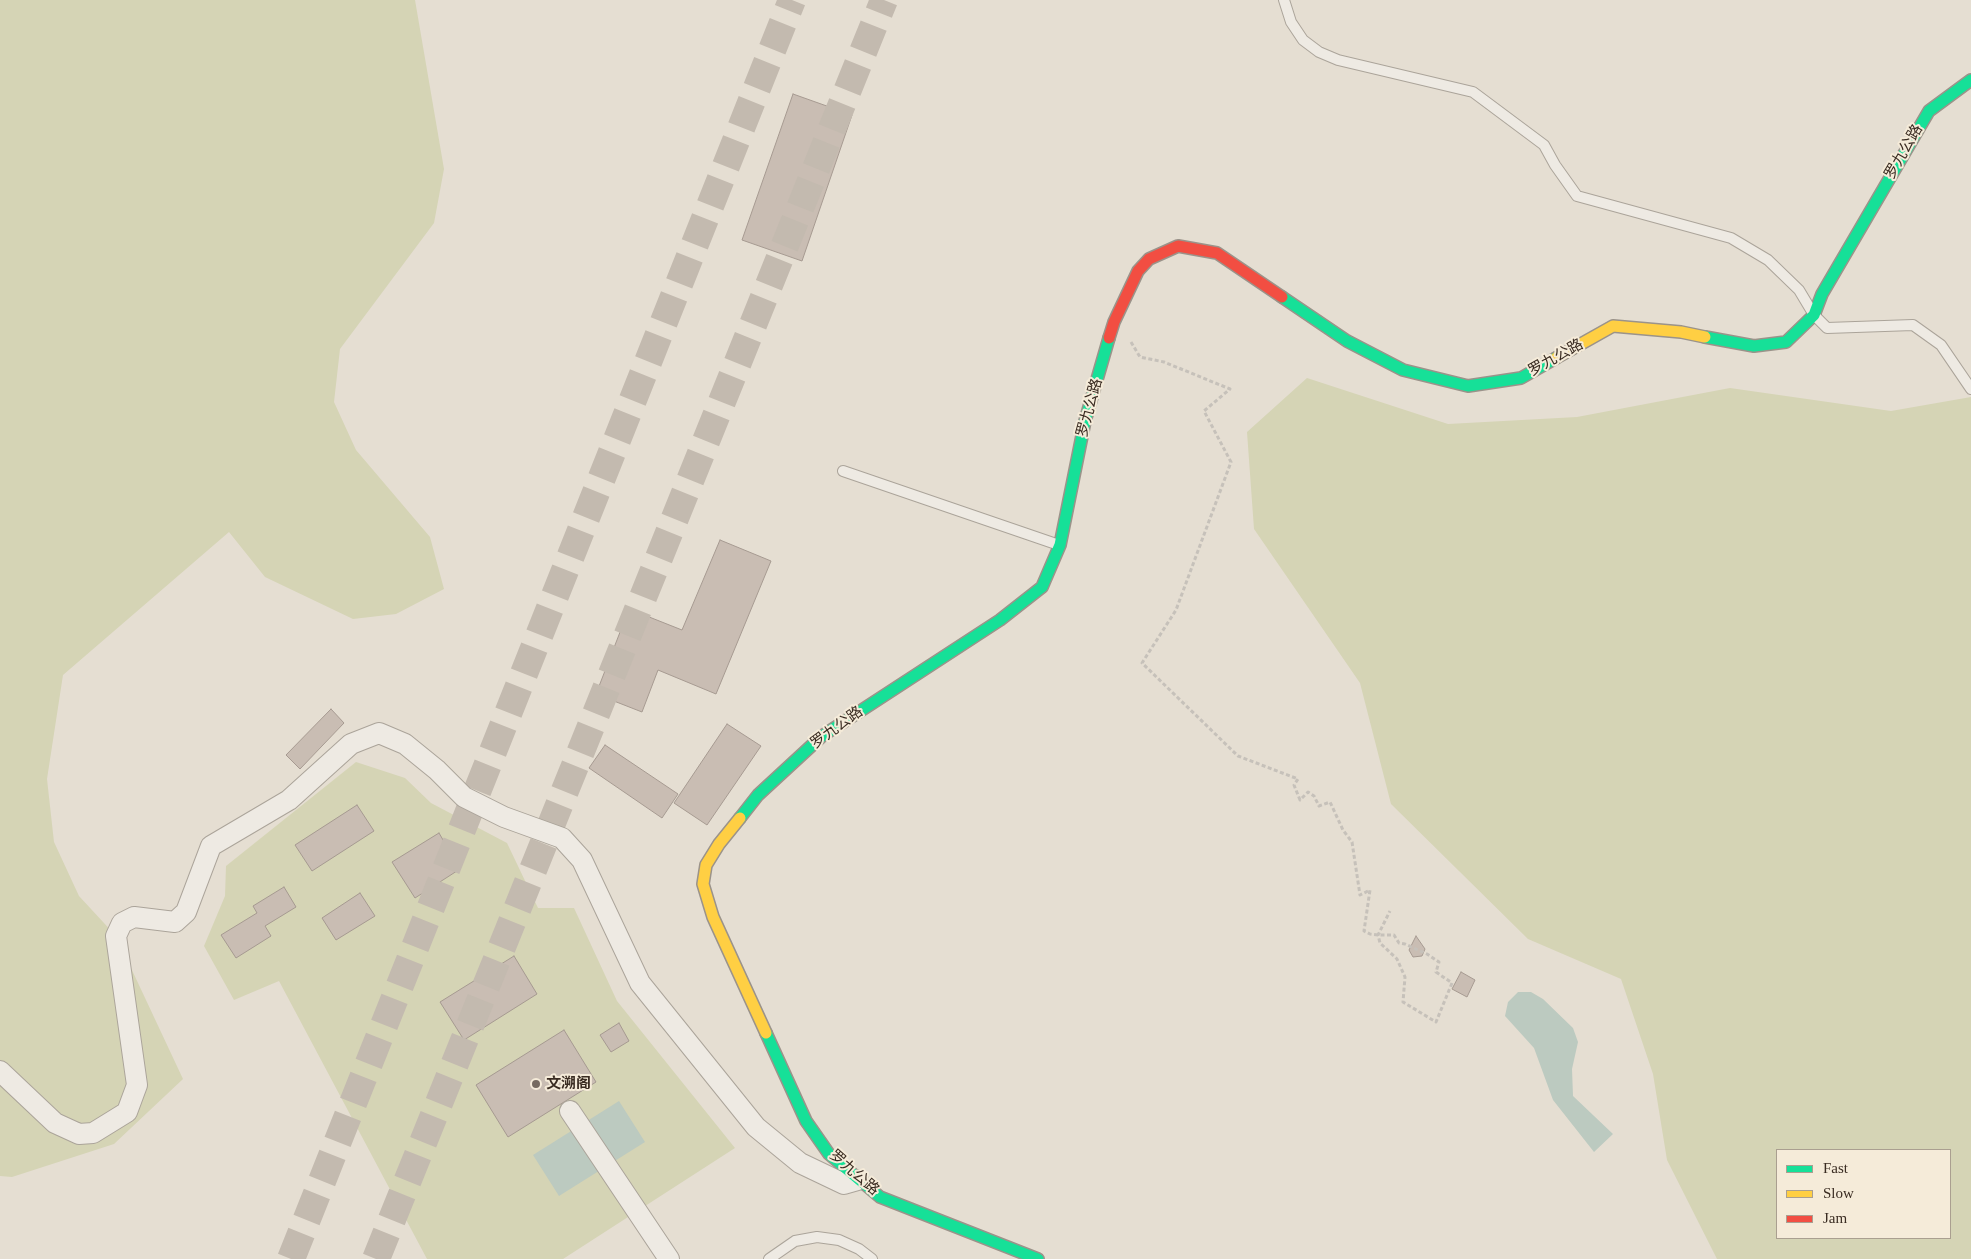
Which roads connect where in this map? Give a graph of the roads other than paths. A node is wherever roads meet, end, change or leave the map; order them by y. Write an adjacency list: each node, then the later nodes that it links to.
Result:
1 (1284, 0): 3 (lane)
2 (1971, 80): 3 (street, 罗九公路)
3 (1814, 315): 4 (lane); 6 (street, 罗九公路)
4 (1971, 389)
5 (843, 471): 6 (lane)
6 (1060, 545): 9 (street, 罗九公路)
7 (0, 1070): 9 (street)
8 (573, 1115): 10 (street)
9 (858, 1180): 13 (street, 罗九公路)
10 (669, 1259)
11 (769, 1259): 12 (lane)
12 (872, 1259)
13 (1038, 1259)

